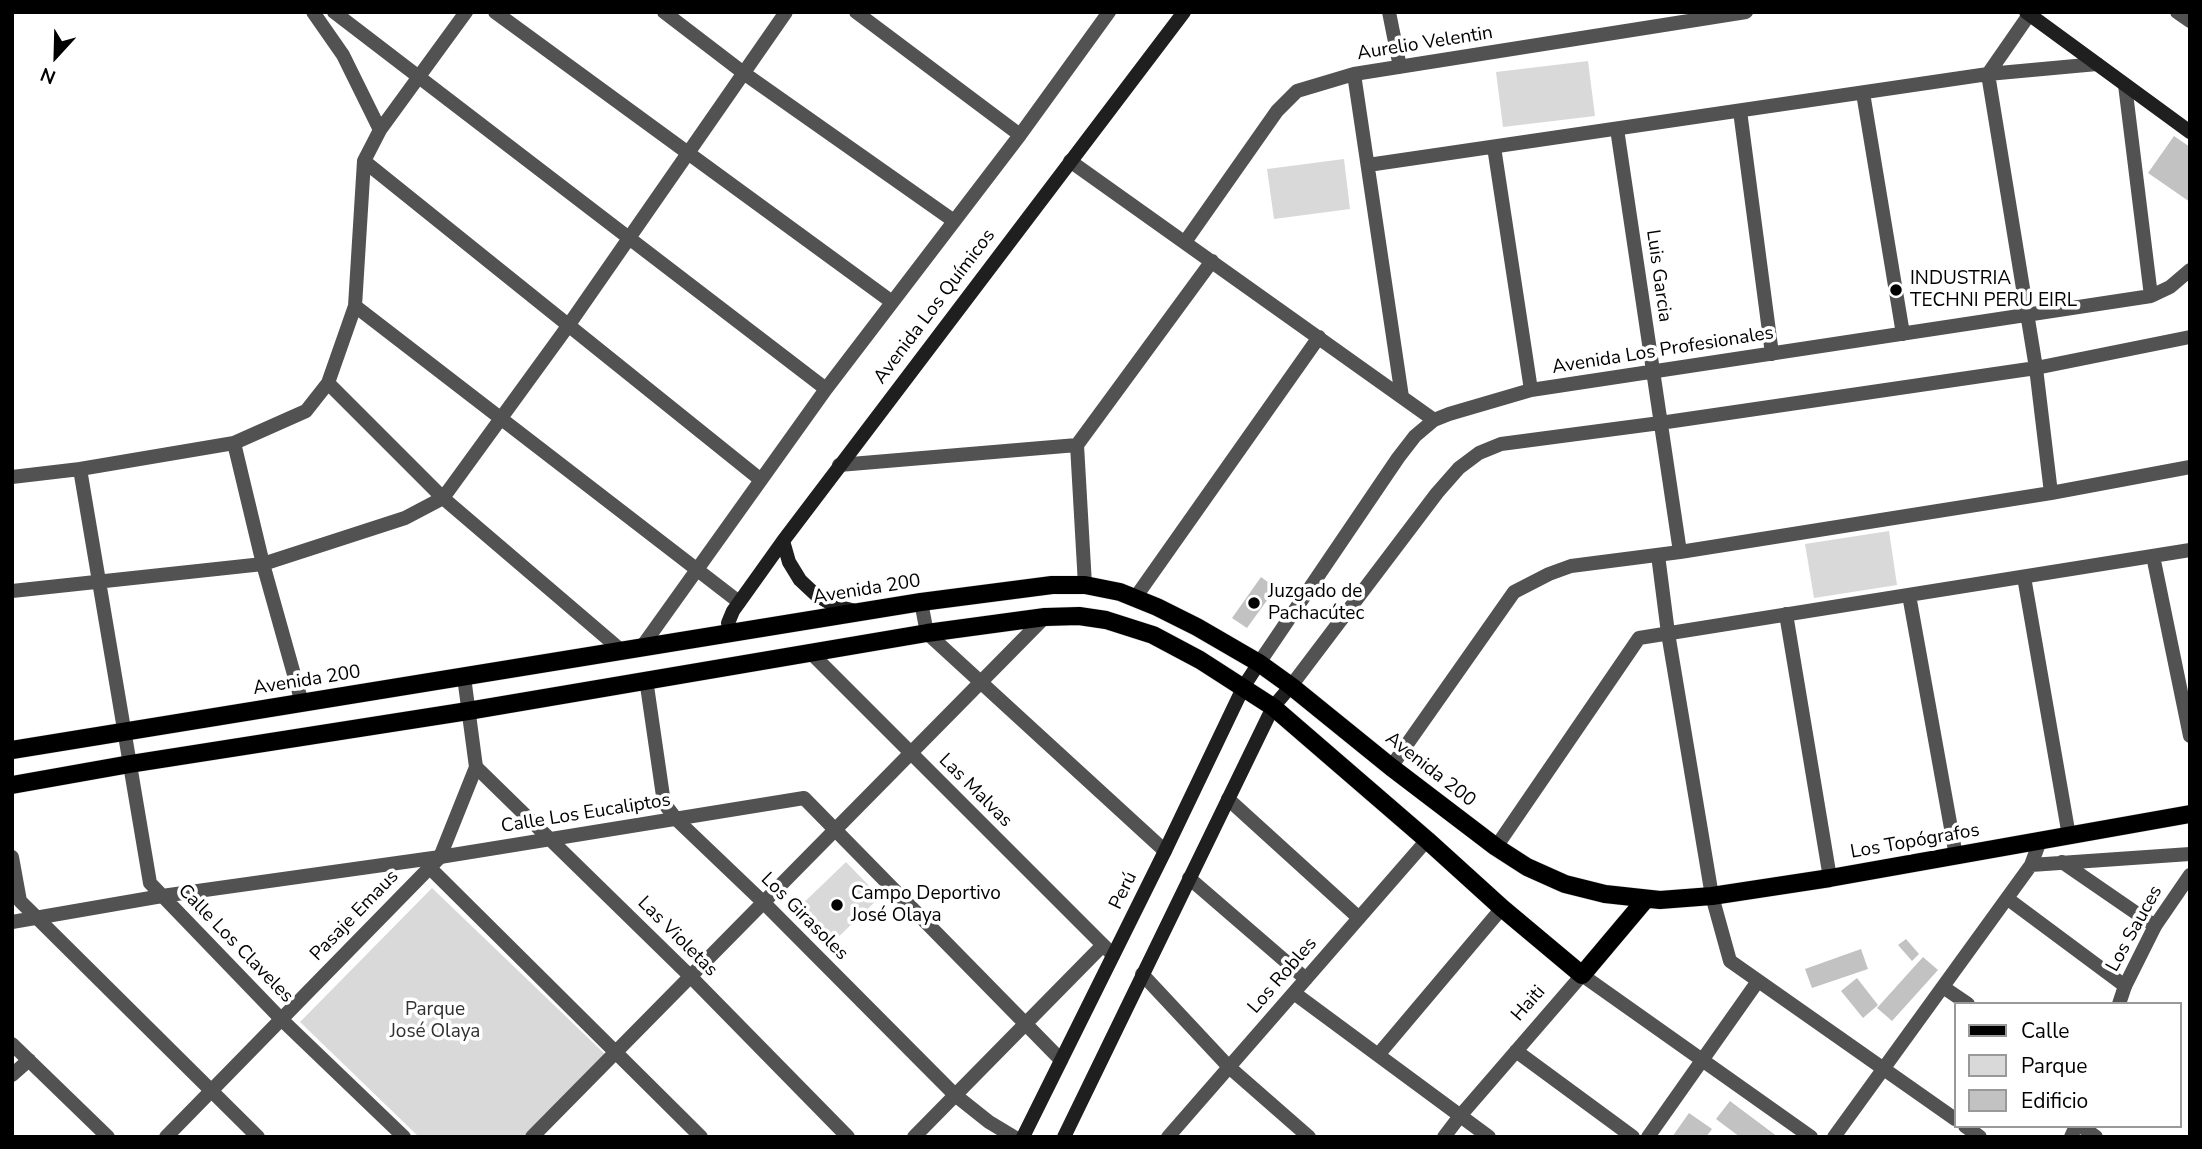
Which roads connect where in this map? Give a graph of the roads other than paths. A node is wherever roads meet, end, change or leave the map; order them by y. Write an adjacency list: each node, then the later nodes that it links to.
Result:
1 (313, 12): 26 (street)
2 (334, 12): 21 (street)
3 (466, 12): 21 (street)
4 (495, 12): 30 (street)
5 (664, 12): 18 (street)
6 (786, 12): 18 (street)
7 (856, 12): 28 (street)
8 (1109, 12): 28 (street)
9 (1184, 12): 32 (main road, Avenida Los Químicos)
10 (1389, 12): 17 (street)
11 (1746, 12): 14 (street, Aurelio Velentin)
12 (2177, 12): 15 (street)
13 (2029, 13): 16 (main road); 20 (street)
14 (1726, 14): 17 (street, Aurelio Velentin)
15 (2190, 22)
16 (2097, 64): 20 (street); 22 (main road)
17 (1401, 67): 19 (street, Aurelio Velentin)
18 (745, 74): 30 (street); 34 (street)
19 (1354, 74): 33 (street); 36 (street, Aurelio Velentin)
20 (1989, 74): 23 (street); 42 (street)
21 (418, 78): 26 (street); 35 (street)
22 (2125, 85): 27 (main road); 39 (street)
23 (1863, 93): 24 (street); 44 (street)
24 (1740, 111): 25 (street); 47 (street)
25 (1617, 129): 29 (street); 49 (street, Luis Garcia)
26 (380, 130): 31 (street)
27 (2190, 132)
28 (1020, 135): 34 (street)
29 (1494, 147): 33 (street); 52 (street)
30 (688, 153): 35 (street); 40 (street)
31 (363, 161): 41 (street); 43 (street)
32 (1070, 161): 36 (street); 59 (main road, Avenida Los Químicos)
33 (1368, 165): 53 (street)
34 (954, 221): 40 (street)
35 (629, 239): 43 (street); 51 (street)
36 (1185, 242): 37 (street)
37 (1212, 261): 45 (street); 58 (street)
38 (2190, 270): 39 (street, Avenida Los Profesionales)
39 (2151, 296): 42 (street, Avenida Los Profesionales)
40 (892, 302): 51 (street)
41 (355, 306): 50 (street); 54 (street)
42 (2027, 315): 44 (street, Avenida Los Profesionales); 48 (street)
43 (568, 326): 54 (street); 63 (street)
44 (1903, 334): 47 (street, Avenida Los Profesionales)
45 (1319, 337): 53 (street); 78 (street)
46 (2190, 337): 48 (street)
47 (1772, 354): 49 (street, Avenida Los Profesionales)
48 (2036, 368): 56 (street); 64 (street)
49 (1652, 372): 52 (street, Avenida Los Profesionales); 56 (street, Luis Garcia)
50 (328, 383): 57 (street); 65 (street)
51 (826, 389): 63 (street)
52 (1531, 390): 55 (street, Avenida Los Profesionales)
53 (1402, 397): 55 (street)
54 (500, 418): 65 (street); 72 (street)
55 (1434, 420): 90 (street, Avenida Los Profesionales)
56 (1660, 423): 68 (street, Luis Garcia); 94 (street)
57 (234, 443): 61 (street); 71 (street)
58 (1077, 445): 59 (street); 75 (street)
59 (839, 465): 66 (main road, Avenida Los Químicos)
60 (2190, 467): 64 (street)
61 (80, 469): 62 (street); 74 (street, Calle Los Claveles)
62 (12, 477)
63 (761, 480): 72 (street)
64 (2051, 493): 68 (street)
65 (443, 498): 71 (street); 88 (street)
66 (783, 541): 79 (main road, Avenida Los Químicos); 81 (main road)
67 (2190, 550): 70 (street)
68 (1680, 552): 69 (street)
69 (1658, 555): 86 (street); 104 (street)
70 (2153, 556): 73 (street); 100 (street)
71 (263, 564): 74 (street); 96 (street)
72 (697, 569): 79 (street); 87 (street)
73 (2024, 577): 77 (street); 111 (street)
74 (99, 582): 76 (street); 99 (street, Calle Los Claveles)
75 (1086, 585): 78 (main road, Avenida 200); 80 (main road, Avenida 200)
76 (12, 591)
77 (1909, 595): 82 (street); 118 (street)
78 (1135, 598): 90 (main road, Avenida 200)
79 (739, 602): 84 (main road, Avenida Los Químicos)
80 (921, 602): 81 (main road, Avenida 200); 85 (street)
81 (861, 612): 84 (main road, Avenida 200)
82 (1786, 614): 86 (street); 125 (street)
83 (1045, 617): 85 (main road); 93 (street); 95 (main road)
84 (731, 632): 87 (main road, Avenida 200)
85 (927, 633): 89 (main road); 93 (street)
86 (1668, 633): 115 (street); 127 (street)
87 (641, 648): 88 (main road, Avenida 200)
88 (622, 651): 91 (main road, Avenida 200)
89 (811, 653): 92 (main road); 102 (street, Las Malvas)
90 (1259, 663): 94 (main road, Avenida 200); 95 (main road, Perú)
91 (464, 677): 96 (main road, Avenida 200); 98 (street)
92 (646, 679): 98 (main road); 109 (street, Los Girasoles)
93 (981, 683): 102 (street); 116 (street)
94 (1291, 686): 97 (main road); 104 (main road, Avenida 200)
95 (1244, 687): 97 (main road); 116 (main road, Perú)
96 (302, 703): 99 (main road, Avenida 200)
97 (1273, 707): 107 (main road); 113 (main road)
98 (468, 711): 103 (main road); 105 (street)
99 (125, 732): 101 (main road, Avenida 200); 103 (street, Calle Los Claveles)
100 (2190, 736)
101 (12, 750)
102 (910, 755): 110 (street); 136 (street, Las Malvas)
103 (130, 764): 106 (main road); 126 (street, Calle Los Claveles)
104 (1391, 767): 115 (main road, Avenida 200)
105 (476, 768): 112 (street, Las Violetas); 120 (street, Pasaje Emaus)
106 (12, 785)
107 (1228, 799): 124 (main road); 133 (street)
108 (2190, 814): 111 (main road, Los Topógrafos)
109 (676, 819): 110 (street, Calle Los Eucaliptos); 112 (street, Calle Los Eucaliptos); 130 (street, Los Girasoles)
110 (836, 830): 130 (street); 148 (street, Calle Los Eucaliptos)
111 (2069, 836): 114 (main road, Los Topógrafos)
112 (550, 839): 120 (street, Calle Los Eucaliptos); 139 (street, Las Violetas)
113 (1427, 840): 131 (main road); 133 (street, Los Robles)
114 (2040, 841): 118 (main road, Los Topógrafos); 122 (street)
115 (1496, 847): 129 (main road, Avenida 200)
116 (1165, 851): 136 (main road, Perú)
117 (2190, 853): 121 (street)
118 (1956, 856): 125 (main road, Los Topógrafos)
119 (12, 857): 132 (street)
120 (435, 862): 126 (street, Calle Los Eucaliptos); 147 (street, Pasaje Emaus); 151 (street)
121 (2062, 862): 122 (street); 135 (street)
122 (2031, 865): 128 (street)
123 (2190, 874): 135 (street, Los Sauces)
124 (1189, 878): 137 (main road); 140 (street)
125 (1830, 878): 127 (main road, Los Topógrafos)
126 (162, 896): 132 (street, Calle Los Eucaliptos); 147 (street, Calle Los Claveles)
127 (1712, 896): 129 (main road, Los Topógrafos); 141 (street)
128 (2008, 898): 142 (street); 143 (street)
129 (1646, 899): 138 (main road, Haiti)
130 (764, 903): 139 (street); 160 (street, Los Girasoles)
131 (1502, 908): 138 (main road); 152 (street)
132 (35, 918): 134 (street, Calle Los Eucaliptos); 159 (street)
133 (1359, 918): 140 (street, Los Robles)
134 (12, 922)
135 (2155, 926): 142 (street, Los Sauces)
136 (1108, 950): 148 (street); 153 (main road, Perú)
137 (1142, 974): 156 (street); 175 (main road)
138 (1582, 975): 150 (street, Haiti); 155 (street)
139 (691, 977): 151 (street); 171 (street, Las Violetas)
140 (1306, 979): 144 (street, Los Robles)
141 (1758, 981): 155 (street); 157 (street)
142 (2125, 986): 146 (street, Los Sauces)
143 (1943, 987): 145 (street); 157 (street)
144 (1294, 993): 152 (street); 156 (street, Los Robles)
145 (1965, 1002)
146 (2120, 1002)
147 (281, 1019): 159 (street, Pasaje Emaus); 167 (street, Calle Los Claveles)
148 (1026, 1023): 153 (street, Calle Los Eucaliptos); 160 (street)
149 (12, 1044): 154 (street)
150 (1516, 1051): 161 (street, Haiti); 180 (street)
151 (616, 1052): 163 (street); 170 (street)
152 (1378, 1055): 161 (street)
153 (1061, 1059): 174 (main road, Perú)
154 (29, 1060): 158 (street); 164 (street)
155 (1702, 1060): 181 (street); 182 (street)
156 (1229, 1067): 176 (street, Los Robles); 177 (street)
157 (1884, 1068): 162 (street); 183 (street)
158 (12, 1076)
159 (211, 1091): 165 (street, Pasaje Emaus); 166 (street)
160 (955, 1095): 172 (street); 173 (street, Los Girasoles)
161 (1460, 1116): 178 (street, Haiti); 179 (street)
162 (1954, 1118)
163 (543, 1126): 168 (street); 169 (street)
164 (108, 1137)
165 (166, 1137)
166 (258, 1137)
167 (404, 1137)
168 (532, 1137)
169 (554, 1137)
170 (701, 1137)
171 (848, 1137)
172 (914, 1137)
173 (1014, 1137)
174 (1023, 1137)
175 (1064, 1137)
176 (1168, 1137)
177 (1309, 1137)
178 (1444, 1137)
179 (1489, 1137)
180 (1633, 1137)
181 (1648, 1137)
182 (1811, 1137)
183 (1834, 1137)

